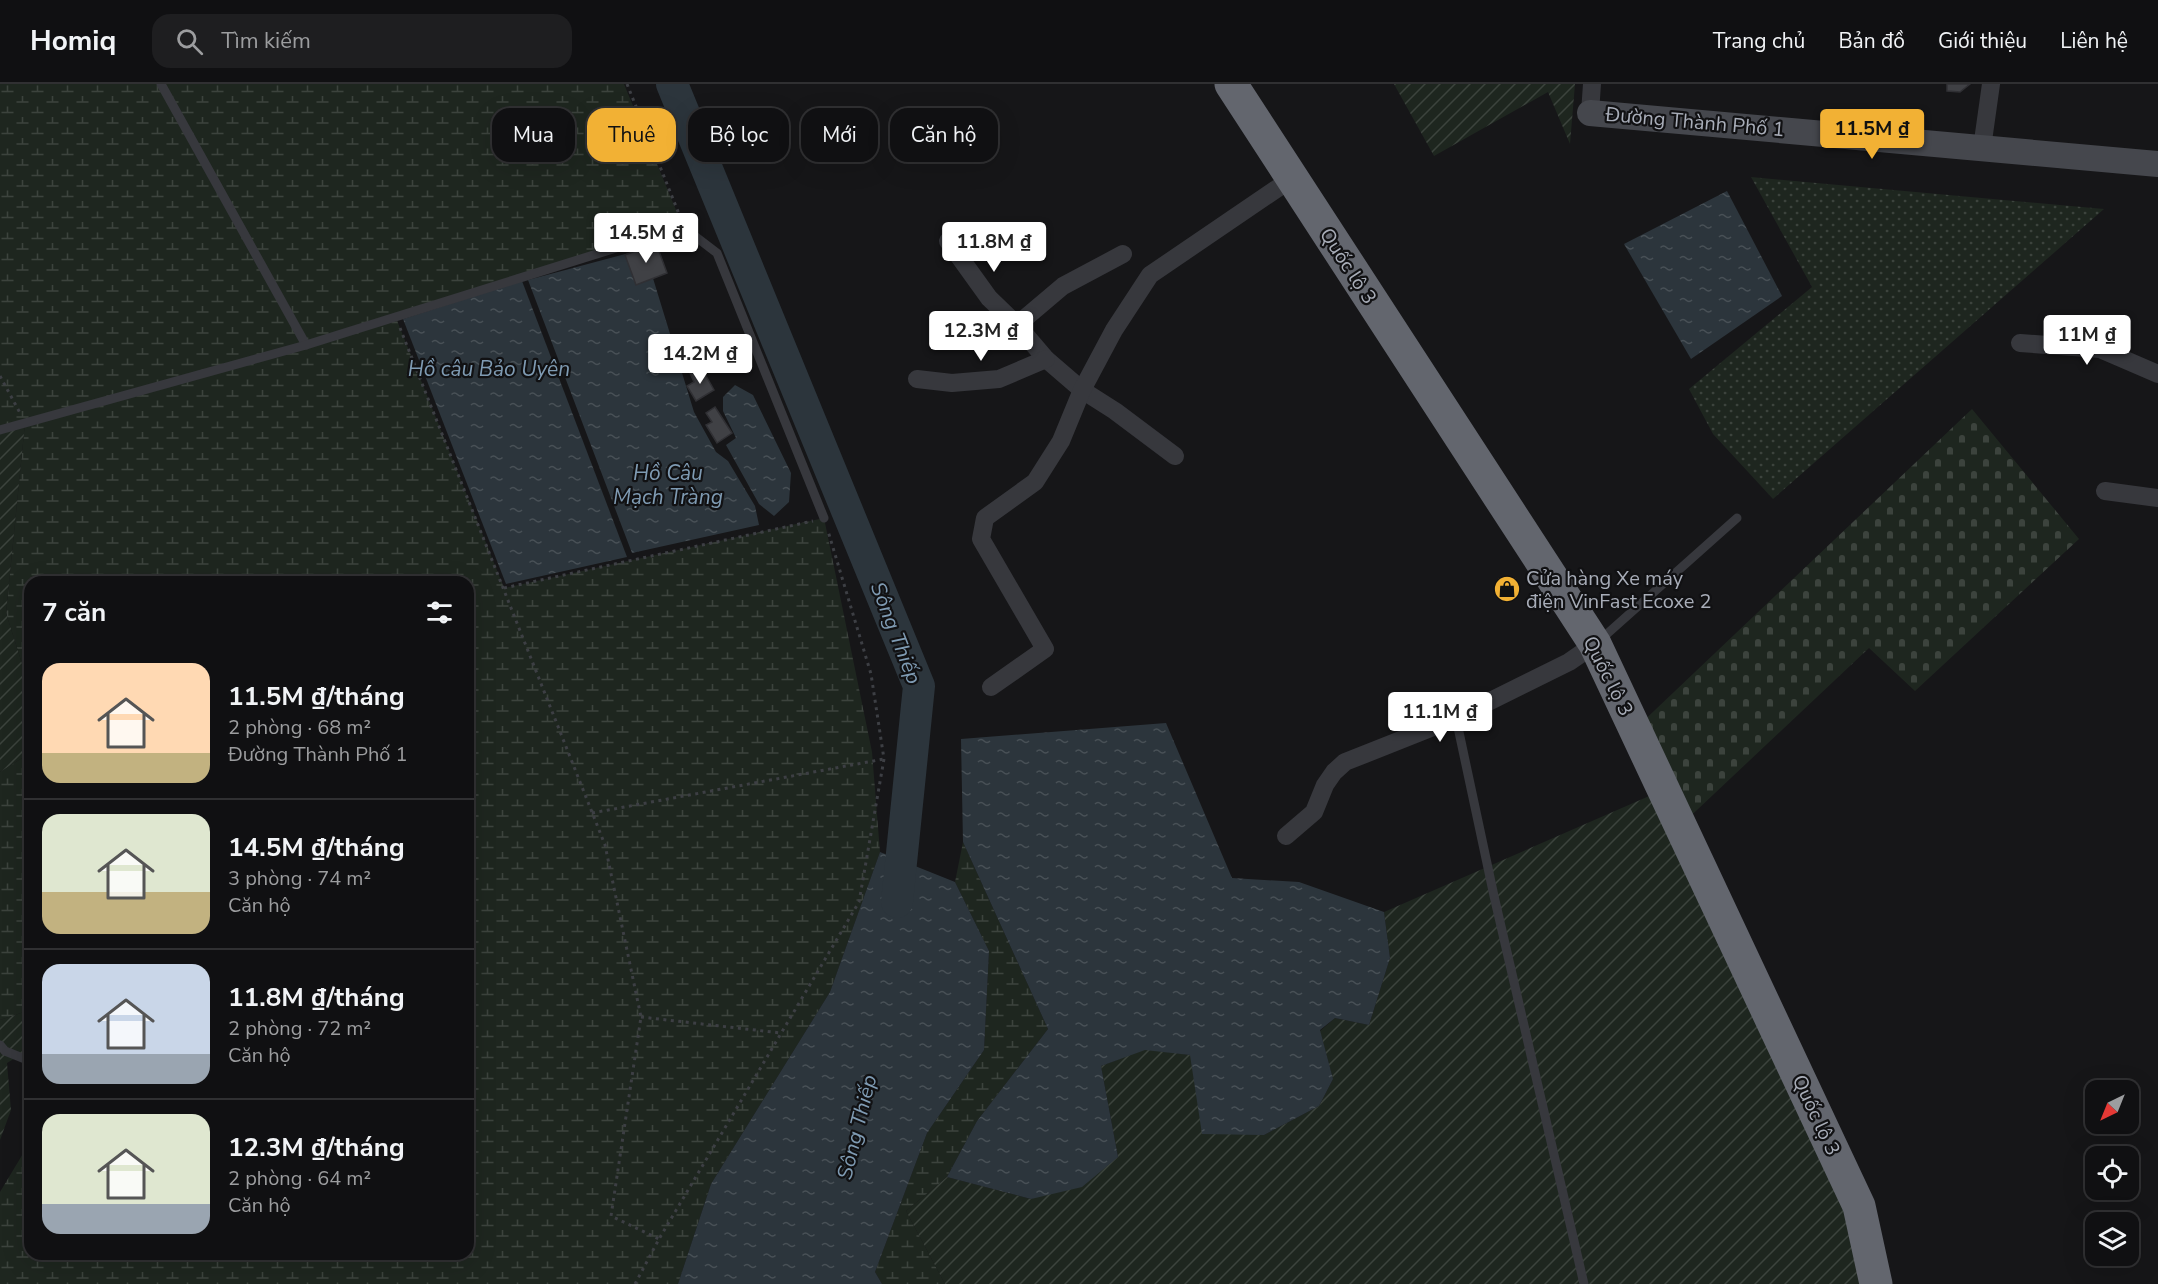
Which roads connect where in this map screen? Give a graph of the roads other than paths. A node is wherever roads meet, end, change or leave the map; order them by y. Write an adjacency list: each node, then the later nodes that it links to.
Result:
1 (161, 84): 13 (lane)
2 (1231, 84): 8 (highway, Quốc lộ 3)
3 (1592, 84): 5 (street)
4 (1991, 84): 6 (street)
5 (1590, 112): 6 (street, Đường Thành Phố 1)
6 (1982, 148): 7 (street, Đường Thành Phố 1)
7 (2158, 164)
8 (1291, 179): 17 (street); 24 (highway, Quốc lộ 3)
9 (948, 241): 11 (street)
10 (1122, 254): 11 (street)
11 (1017, 325): 14 (street)
12 (2020, 343): 15 (street)
13 (306, 345): 18 (lane); 22 (lane)
14 (1046, 359): 16 (street); 17 (street)
15 (2158, 374)
16 (916, 379)
17 (1082, 390): 19 (street); 25 (street)
18 (0, 430)
19 (1174, 456)
20 (2105, 491): 21 (street)
21 (2158, 498)
22 (824, 518)
23 (1737, 518): 24 (lane)
24 (1595, 644): 26 (street); 31 (highway, Quốc lộ 3)
25 (991, 687)
26 (1456, 718): 27 (street); 30 (lane)
27 (1286, 836)
28 (0, 1045): 29 (lane)
29 (24, 1059)
30 (1584, 1284)
31 (1876, 1284)

